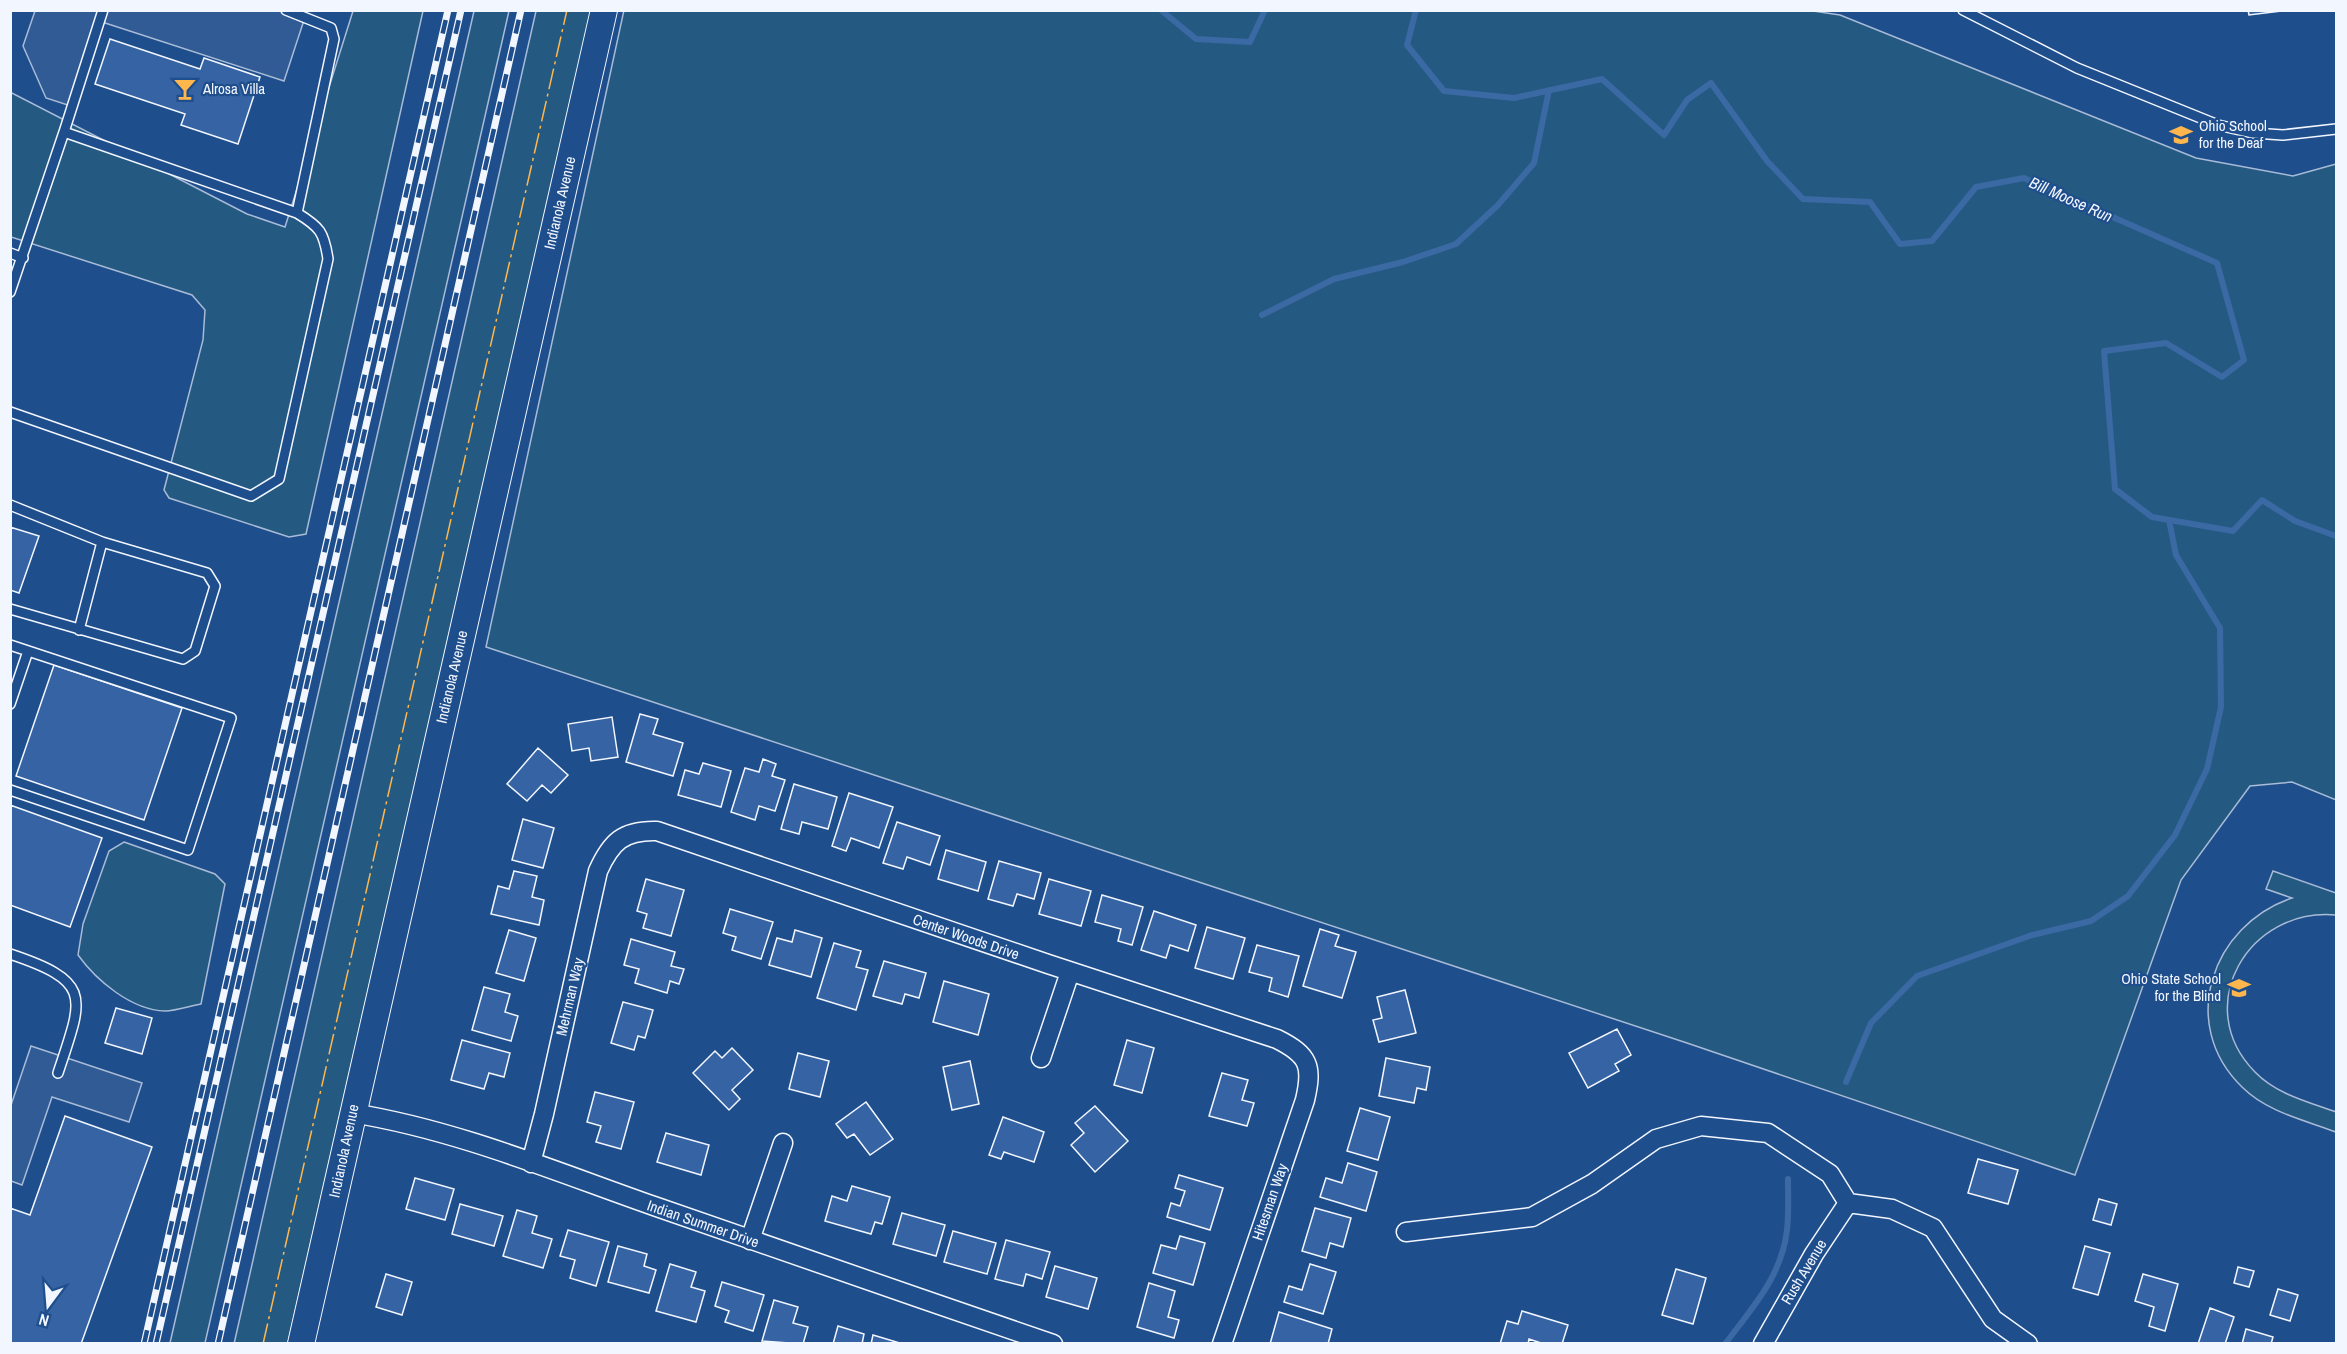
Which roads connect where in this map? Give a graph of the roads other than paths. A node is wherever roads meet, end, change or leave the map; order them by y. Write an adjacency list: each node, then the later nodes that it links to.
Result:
1 (103, 10): 6 (lane)
2 (286, 10): 7 (lane)
3 (604, 10): 26 (main road, Indianola Avenue)
4 (1963, 10): 5 (lane)
5 (2337, 129)
6 (64, 132): 7 (lane); 9 (lane)
7 (297, 213): 11 (lane)
8 (10, 253): 9 (lane)
9 (23, 258): 10 (lane)
10 (10, 292)
11 (10, 412)
12 (10, 505): 13 (lane)
13 (102, 542): 15 (lane); 15 (lane)
14 (10, 609): 15 (lane)
15 (79, 630)
16 (10, 645): 17 (lane)
17 (28, 651): 18 (lane); 19 (lane)
18 (10, 704)
19 (10, 790)
20 (621, 837): 22 (street, Center Woods Drive); 28 (street, Mehrman Way)
21 (10, 954): 25 (lane)
22 (1070, 972): 23 (street); 24 (street, Center Woods Drive)
23 (1041, 1058)
24 (1306, 1059): 34 (street, Hitesman Way)
25 (58, 1073)
26 (352, 1113): 28 (street, Indian Summer Drive); 32 (main road, Indianola Avenue)
27 (783, 1143): 31 (street)
28 (531, 1163): 31 (street, Indian Summer Drive)
29 (1848, 1203): 30 (street); 35 (street, Rush Avenue); 36 (street)
30 (1406, 1232)
31 (750, 1240): 33 (street, Indian Summer Drive)
32 (301, 1344)
33 (1053, 1344)
34 (1222, 1344)
35 (1763, 1344)
36 (2028, 1344)

